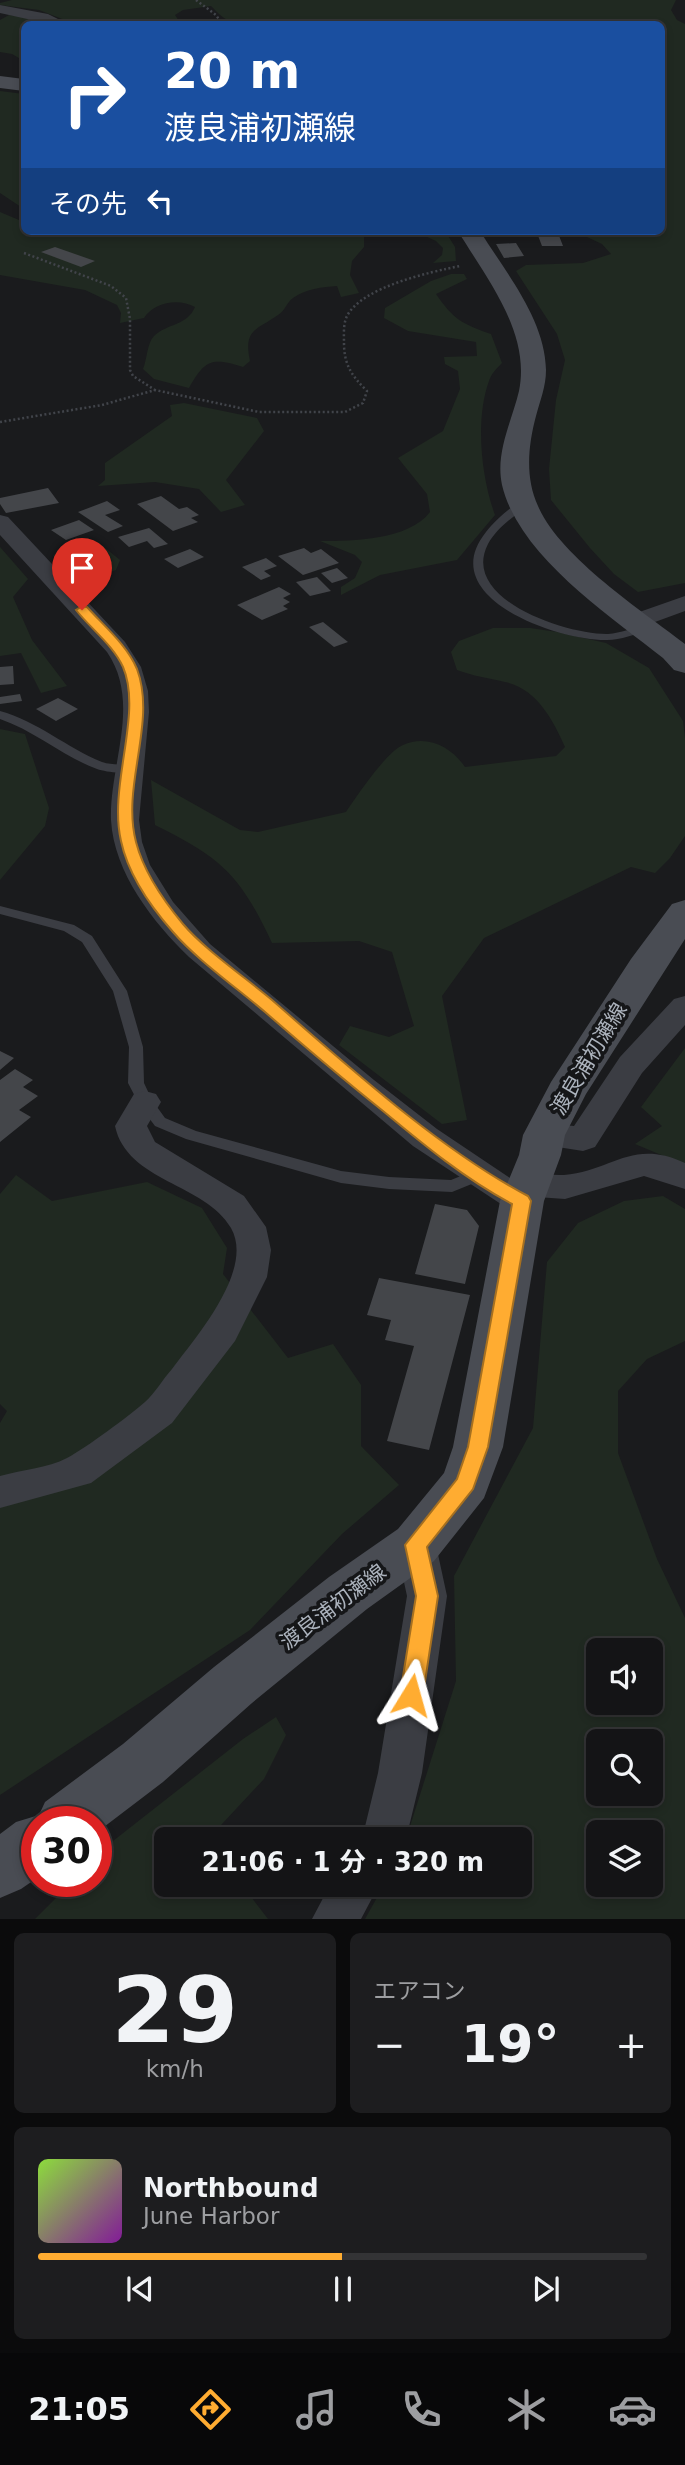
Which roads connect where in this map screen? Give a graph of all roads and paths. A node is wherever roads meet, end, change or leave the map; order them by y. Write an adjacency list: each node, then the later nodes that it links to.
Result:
1 (196, 0): 4 (path)
2 (0, 9): 3 (street)
3 (53, 21)
4 (220, 21)
5 (0, 82): 6 (main road)
6 (21, 85)
7 (471, 235): 9 (main road)
8 (24, 253): 10 (path)
9 (487, 262): 10 (path); 12 (main road)
10 (155, 390): 11 (path)
11 (0, 422)
12 (523, 504): 15 (main road); 15 (lane)
13 (0, 522): 18 (street)
14 (685, 603): 15 (street)
15 (640, 624): 16 (main road)
16 (685, 663)
17 (0, 715): 18 (lane)
18 (127, 769): 24 (street)
19 (0, 910): 22 (lane)
20 (685, 912): 23 (main road, 渡良浦初瀬線)
21 (685, 1006): 23 (street)
22 (145, 1102): 24 (lane); 27 (street)
23 (544, 1135): 26 (main road, 渡良浦初瀬線)
24 (478, 1175): 26 (street)
25 (685, 1177): 26 (street)
26 (525, 1192): 28 (main road, 渡良浦初瀬線)
27 (0, 1492)
28 (416, 1545): 29 (main road, 渡良浦初瀬線); 30 (street)
29 (86, 1806)
30 (387, 1827)
31 (21, 1830): 32 (street)
32 (0, 1833)
33 (21, 1854): 34 (main road)
34 (0, 1869)
35 (349, 1897): 36 (street)
36 (335, 1919)

